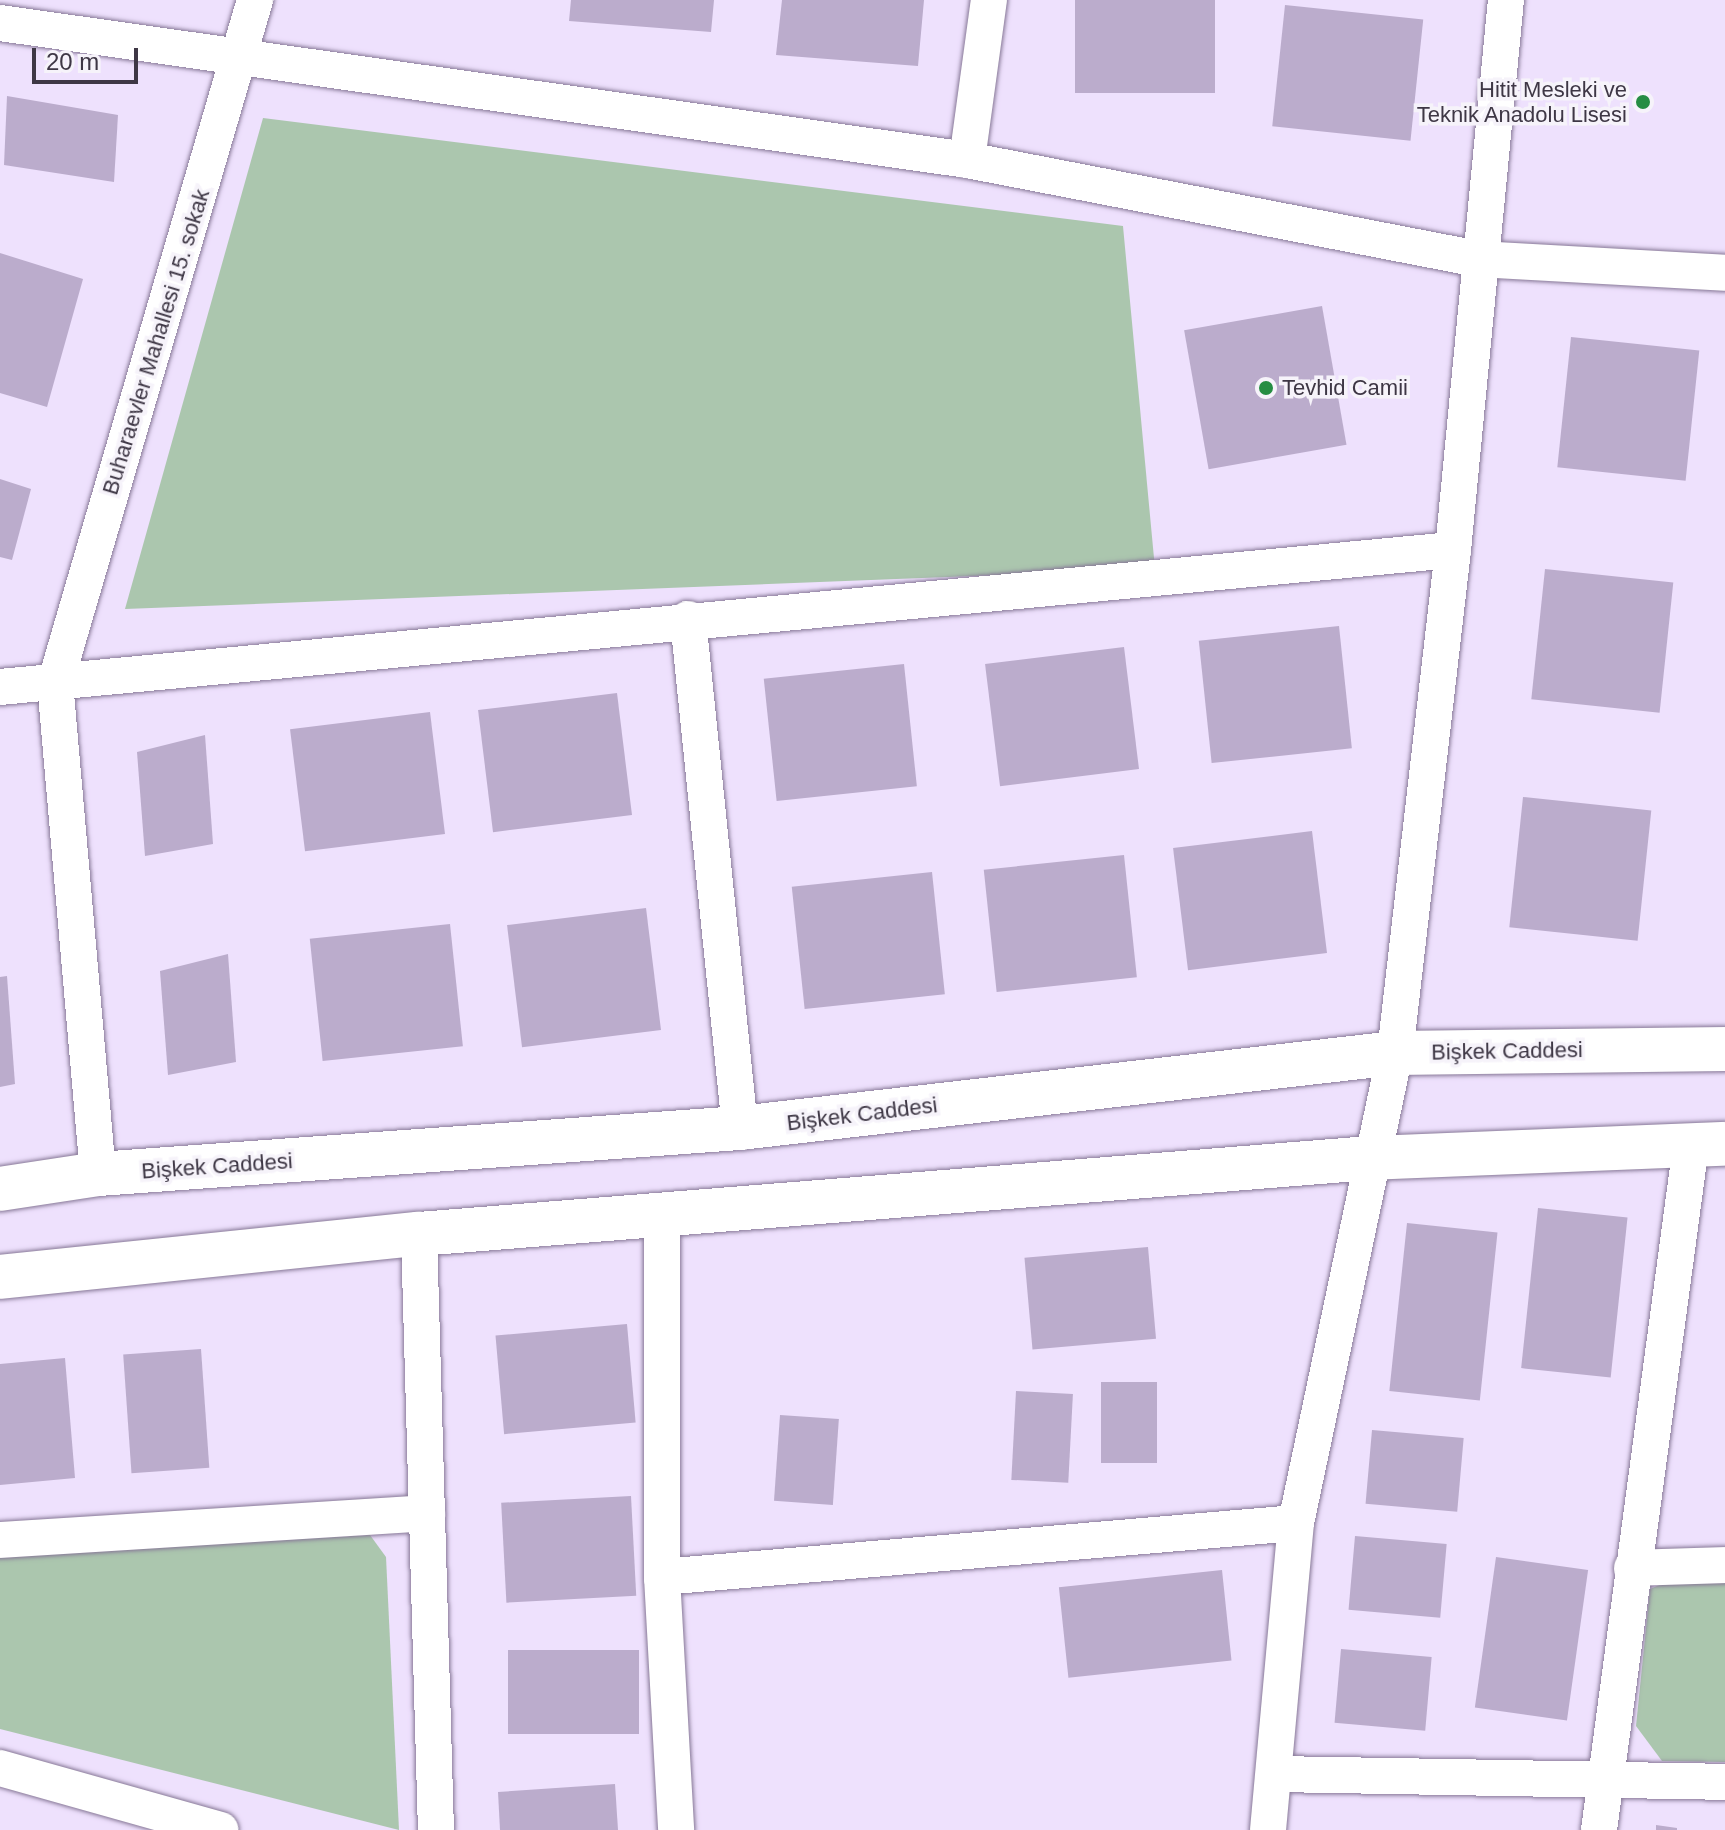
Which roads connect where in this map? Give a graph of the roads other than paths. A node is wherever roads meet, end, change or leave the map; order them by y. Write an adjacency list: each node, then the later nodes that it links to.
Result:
1 (255, 0): 5 (street, Buharaevler Mahallesi 15. sokak)
2 (989, 0): 6 (street)
3 (1506, 0): 7 (street)
4 (0, 23): 5 (street)
5 (240, 60): 6 (street); 11 (street, Buharaevler Mahallesi 15. sokak)
6 (967, 160): 7 (street)
7 (1478, 259): 8 (street); 9 (street)
8 (1725, 273)
9 (1453, 550): 10 (street); 14 (street)
10 (688, 619): 11 (street); 15 (street)
11 (55, 684): 12 (street); 18 (street)
12 (0, 687)
13 (1725, 1049): 14 (street, Bişkek Caddesi)
14 (1395, 1053): 15 (street, Bişkek Caddesi); 17 (street)
15 (740, 1128): 18 (street, Bişkek Caddesi)
16 (1708, 1144): 17 (street); 27 (street)
17 (1370, 1158): 20 (street); 24 (street)
18 (98, 1174): 19 (street, Bişkek Caddesi)
19 (0, 1189)
20 (662, 1215): 21 (street); 28 (street)
21 (419, 1234): 22 (street); 23 (street)
22 (0, 1277)
23 (427, 1513): 25 (street); 34 (street)
24 (1296, 1523): 28 (street); 30 (street)
25 (0, 1540)
26 (1725, 1565): 27 (street)
27 (1632, 1568): 31 (street)
28 (662, 1577): 35 (street)
29 (0, 1768): 33 (street)
30 (1275, 1774): 31 (street); 36 (street)
31 (1605, 1779): 32 (street); 37 (street)
32 (1725, 1782)
33 (220, 1830)
34 (436, 1830)
35 (676, 1830)
36 (1268, 1830)
37 (1599, 1830)

